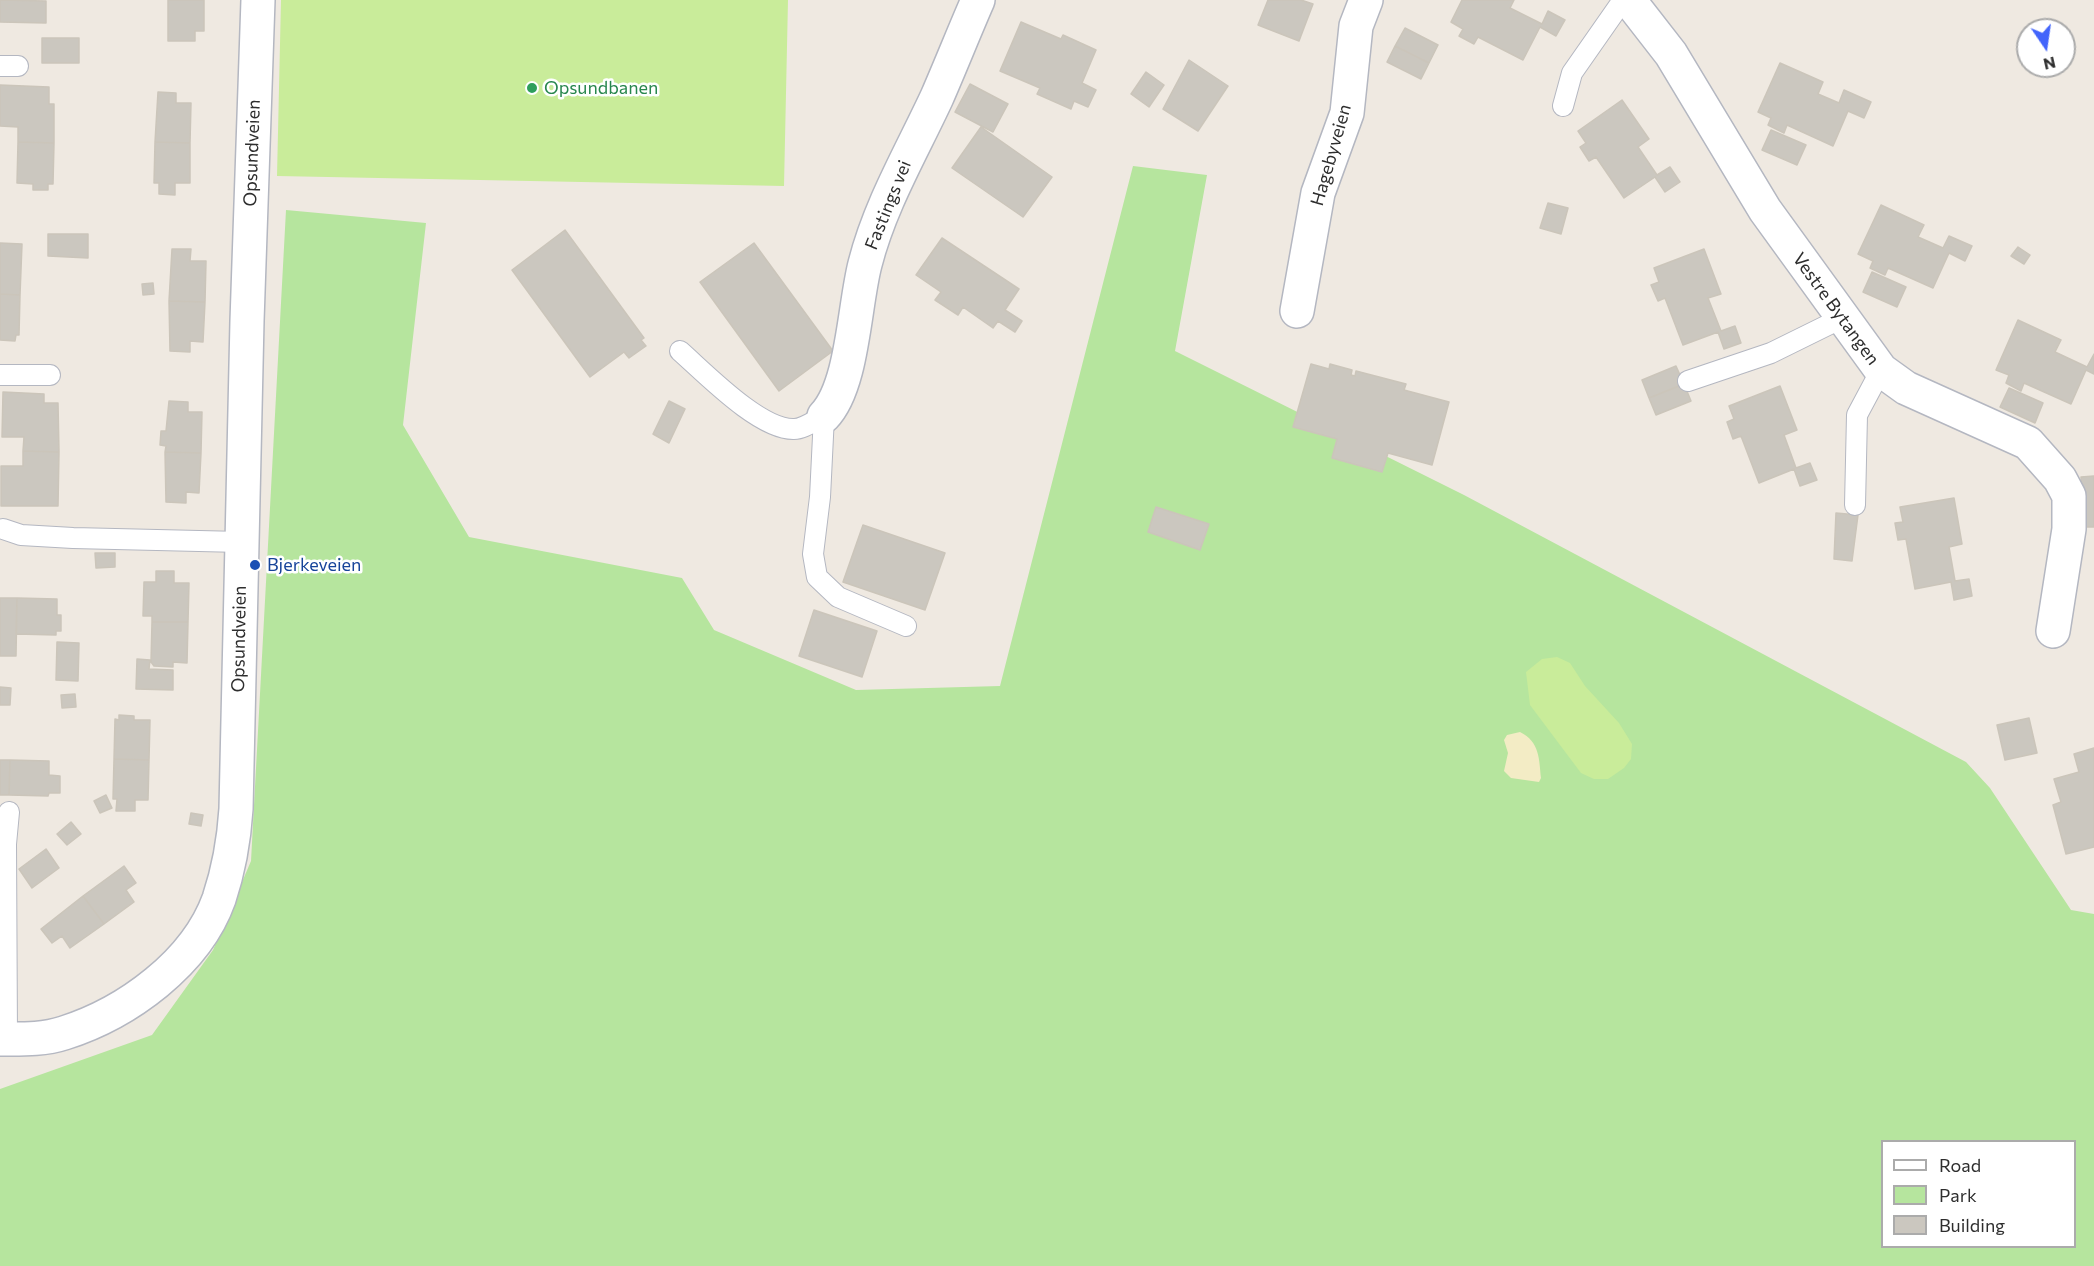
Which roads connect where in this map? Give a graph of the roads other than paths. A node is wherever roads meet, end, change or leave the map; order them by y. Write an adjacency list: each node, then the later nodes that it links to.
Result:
1 (258, 0): 17 (street, Opsundveien)
2 (978, 0): 14 (street, Fastings vei)
3 (1366, 0): 7 (street, Hagebyveien)
4 (1623, 0): 6 (lane)
5 (1629, 0): 8 (street, Vestre Bytangen)
6 (1563, 106)
7 (1297, 311)
8 (1842, 318): 10 (street, Vestre Bytangen); 13 (lane)
9 (680, 351): 14 (lane)
10 (1881, 370): 15 (lane); 19 (street, Vestre Bytangen)
11 (0, 375): 12 (lane)
12 (50, 375)
13 (1688, 381)
14 (824, 416): 18 (lane)
15 (1855, 505)
16 (3, 529): 17 (lane)
17 (241, 542): 21 (street, Opsundveien)
18 (906, 626)
19 (2053, 631)
20 (9, 812): 21 (lane, Opsundveien)
21 (3, 1039)

